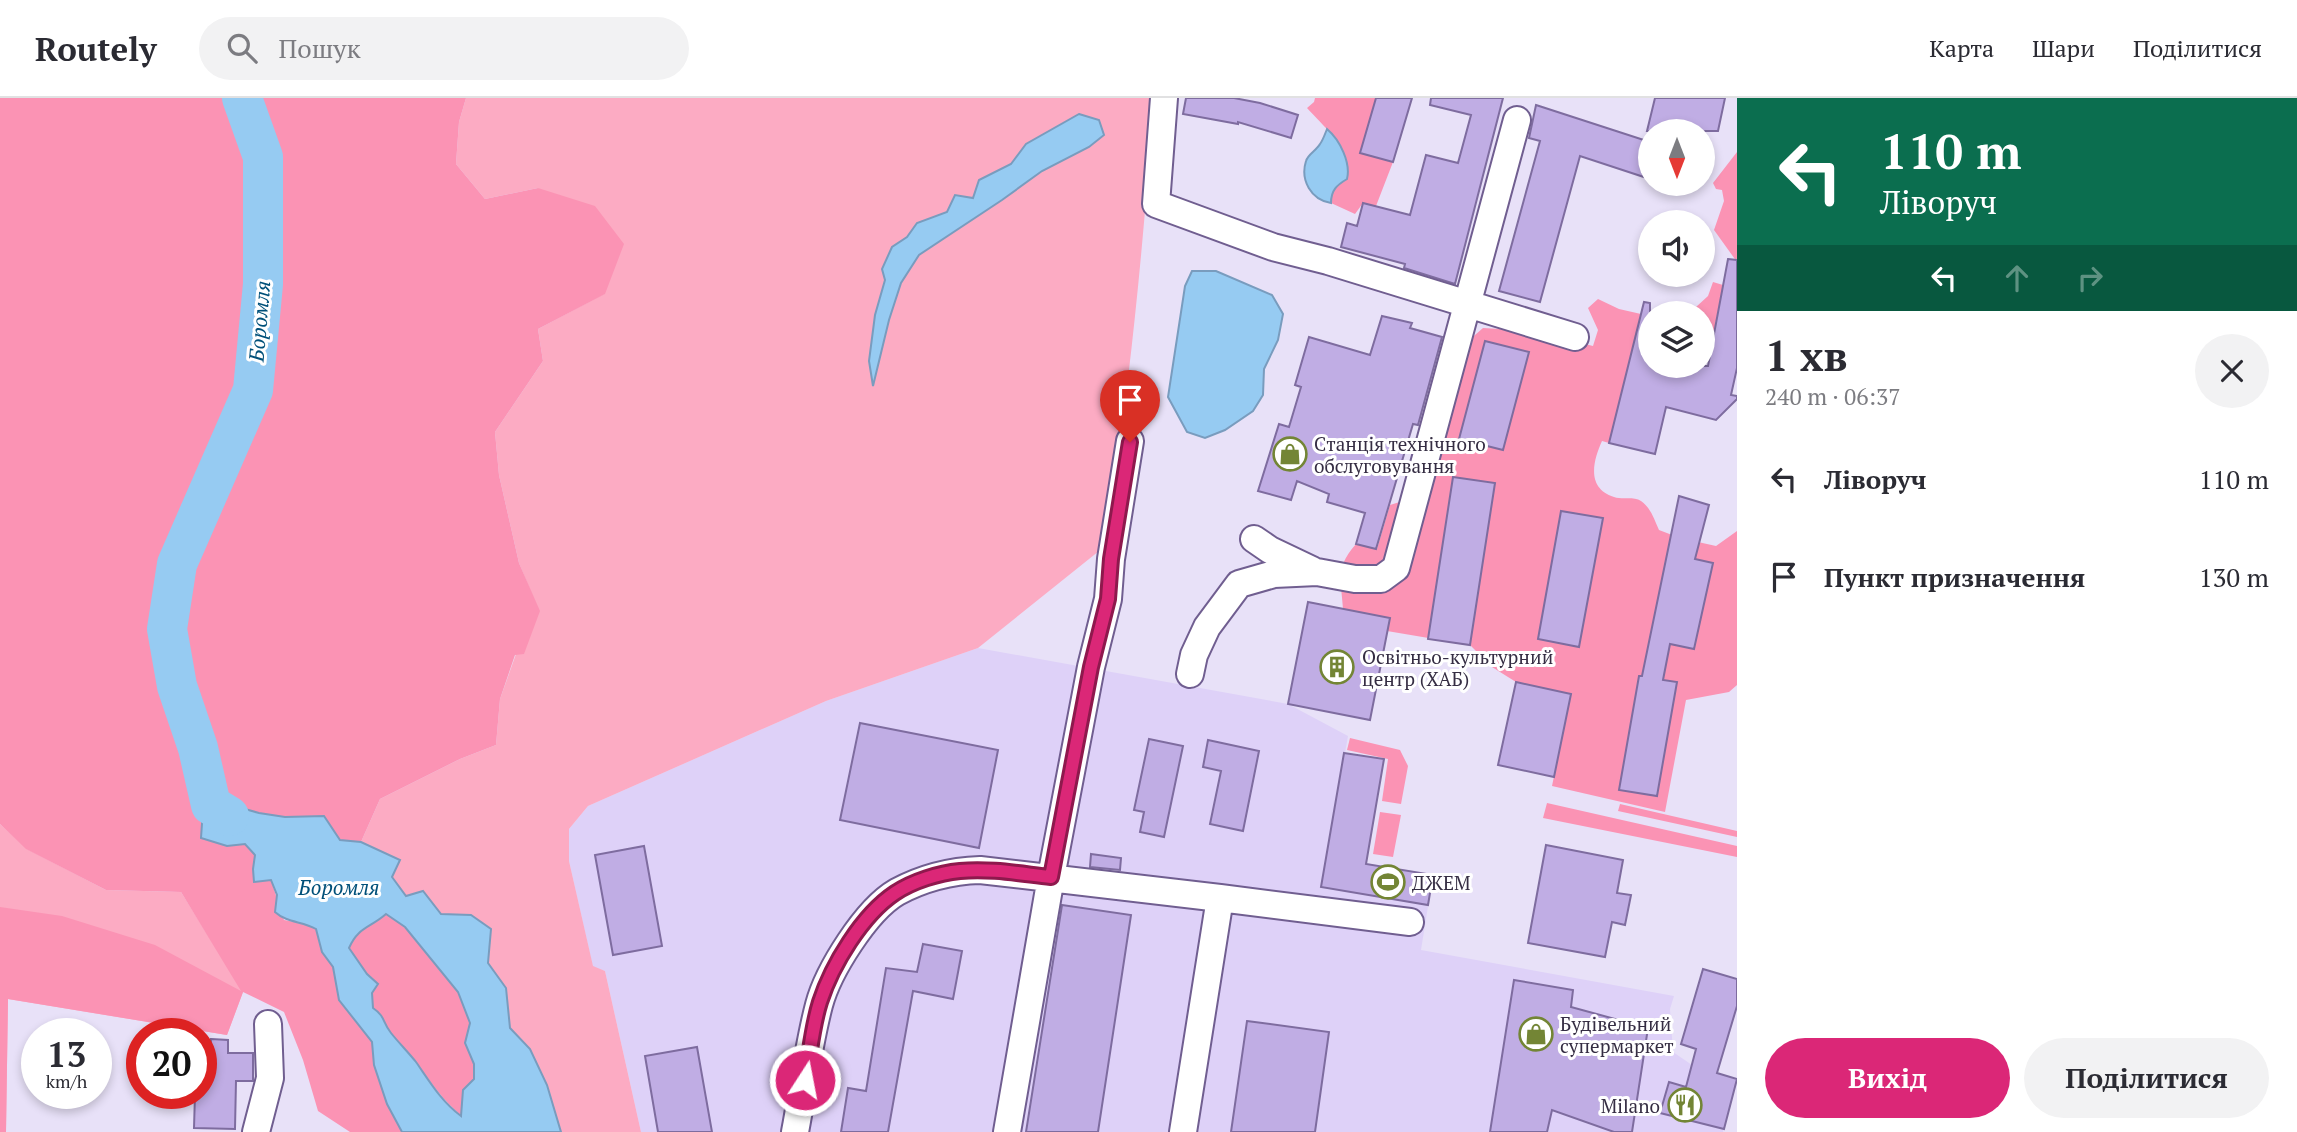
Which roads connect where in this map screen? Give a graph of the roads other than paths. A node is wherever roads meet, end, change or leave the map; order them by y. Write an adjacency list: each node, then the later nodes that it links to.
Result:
1 (1164, 98): 3 (street)
2 (1517, 120): 3 (street)
3 (1468, 304): 4 (street); 7 (street)
4 (1575, 337)
5 (1130, 442): 9 (street)
6 (1254, 539): 7 (street)
7 (1317, 572): 8 (street)
8 (1190, 674)
9 (1051, 877): 10 (street); 14 (street); 15 (street)
10 (1220, 898): 11 (street); 16 (street)
11 (1410, 922)
12 (268, 1024): 13 (street)
13 (256, 1132)
14 (795, 1132)
15 (1007, 1132)
16 (1183, 1132)

